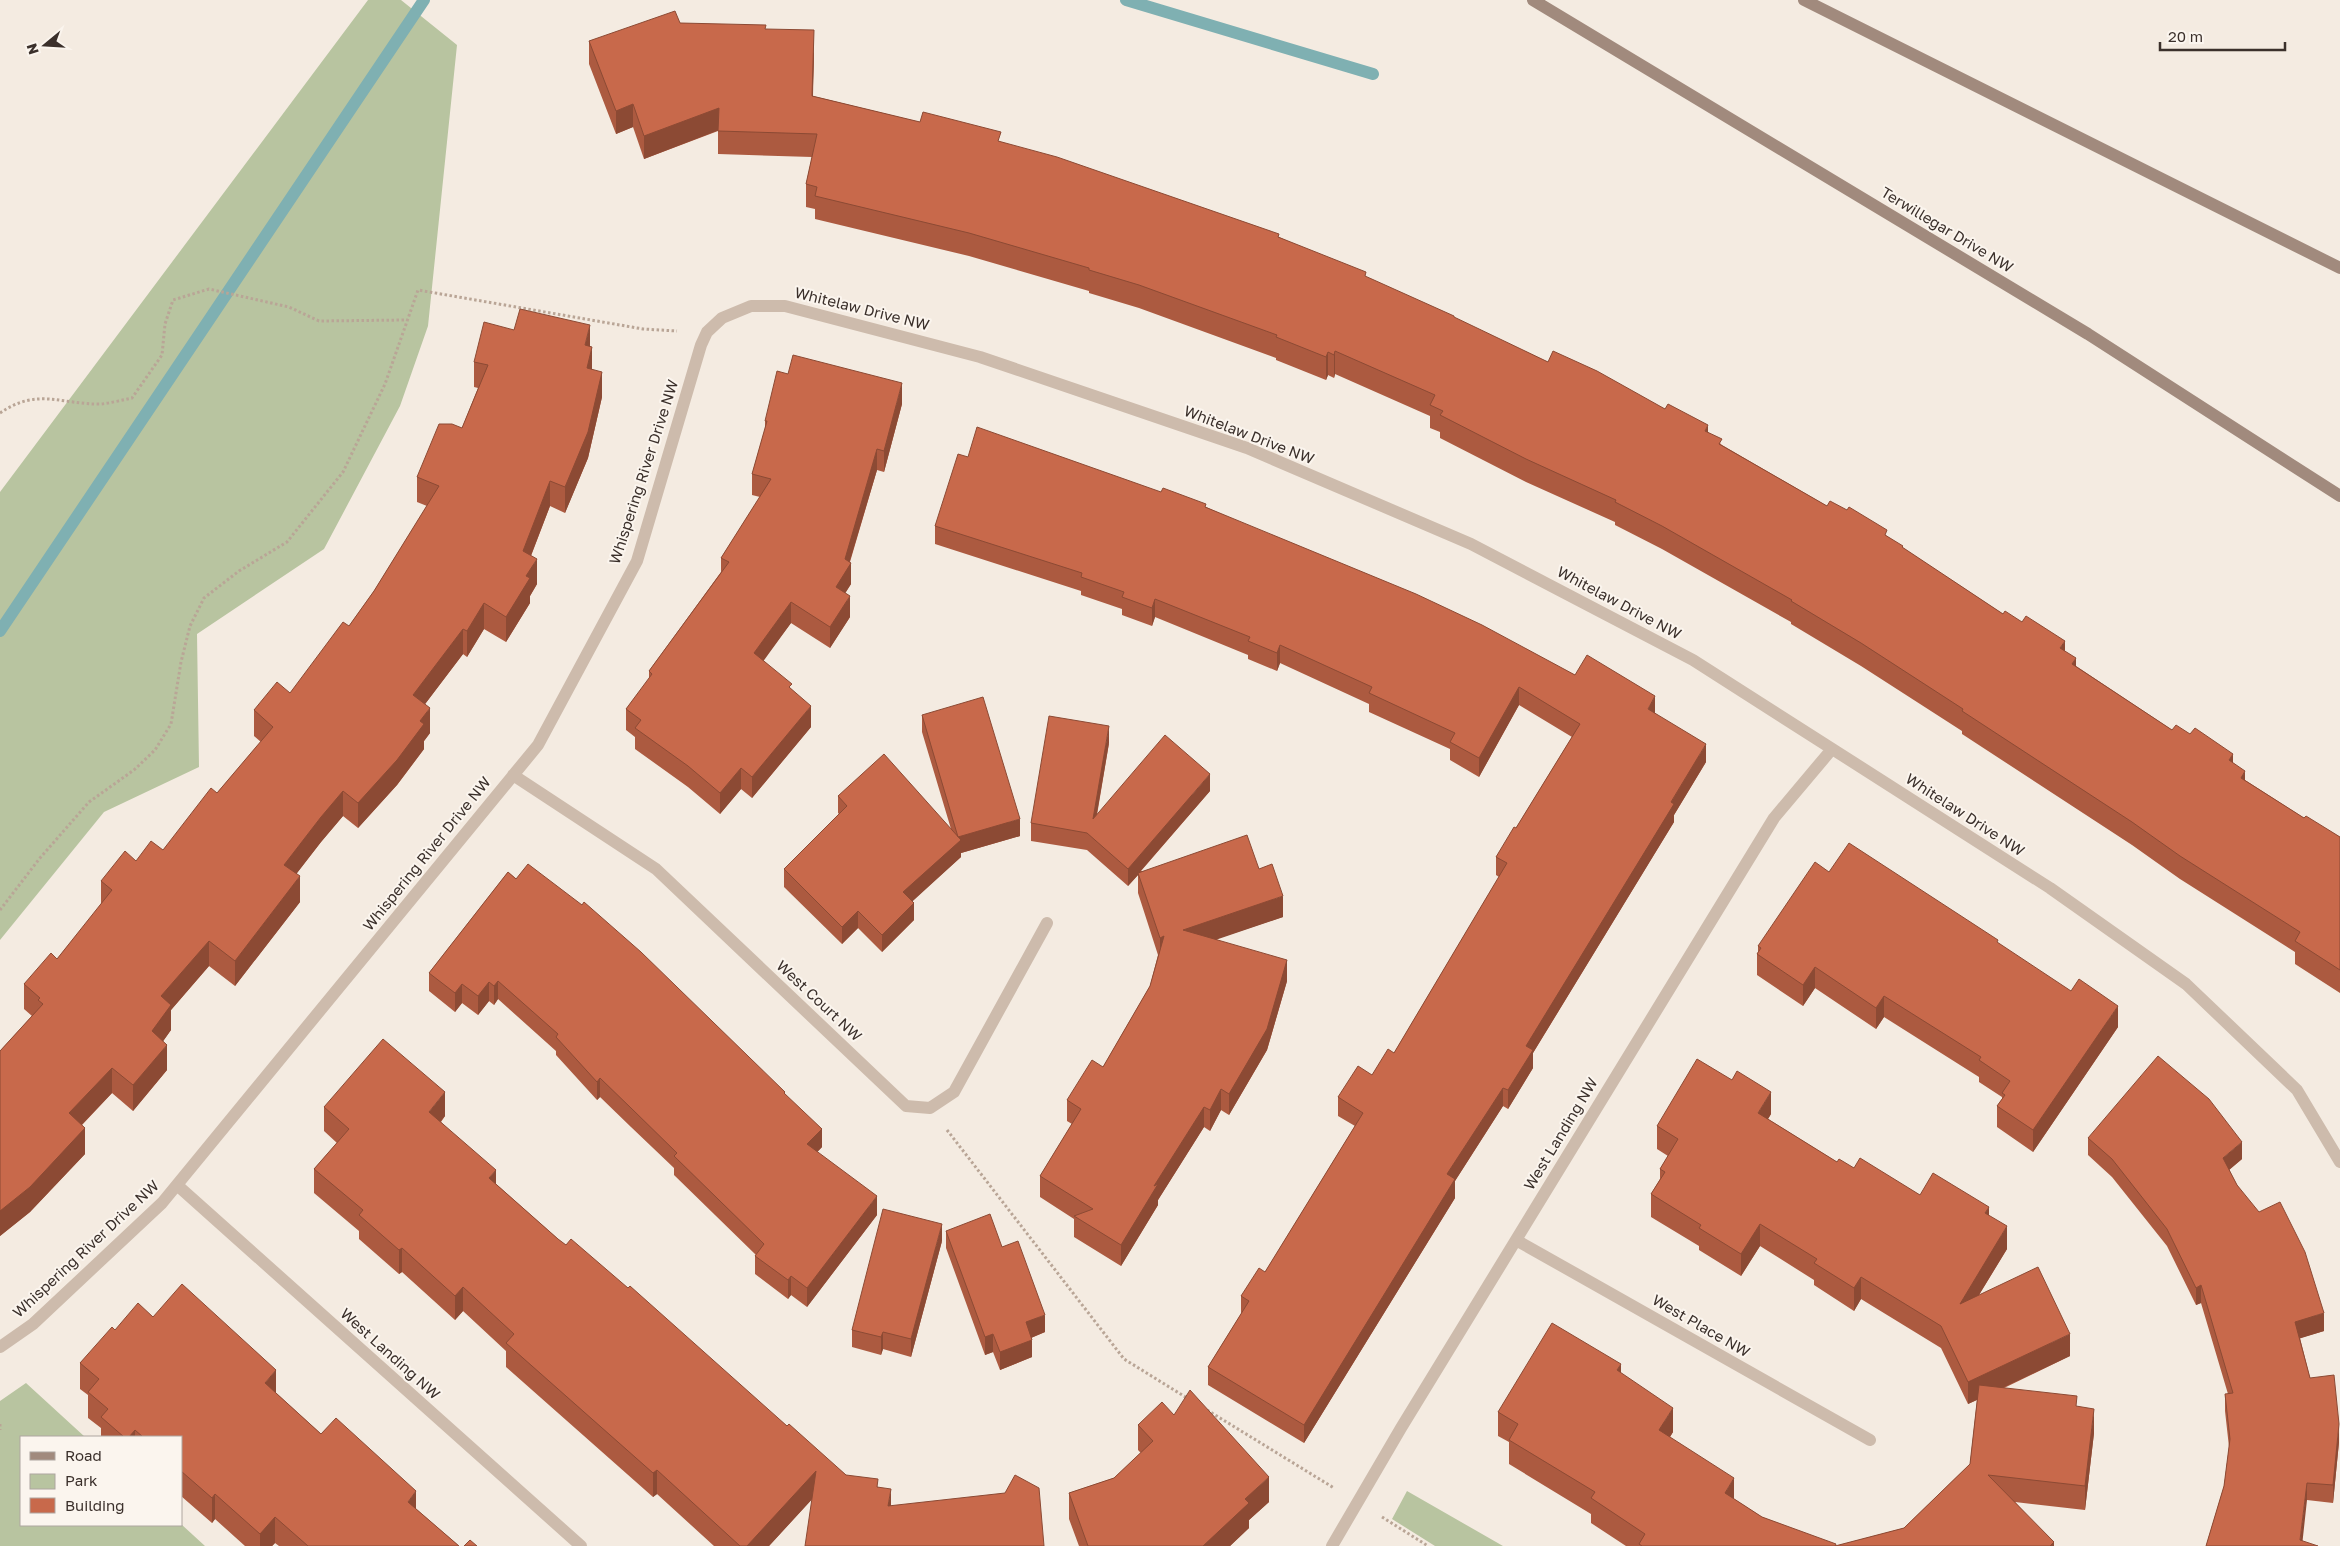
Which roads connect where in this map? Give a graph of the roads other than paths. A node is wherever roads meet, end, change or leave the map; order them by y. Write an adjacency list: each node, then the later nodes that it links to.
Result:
1 (1533, 0): 5 (main road, Terwillegar Drive NW)
2 (1804, 0): 3 (main road)
3 (2340, 268)
4 (751, 306): 6 (street, Whitelaw Drive NW); 7 (street, Whispering River Drive NW)
5 (2340, 496)
6 (1832, 749): 9 (street, Whitelaw Drive NW); 11 (street, West Landing NW)
7 (513, 775): 8 (street, West Court NW); 10 (street, Whispering River Drive NW)
8 (1047, 923)
9 (2340, 1162)
10 (177, 1185): 12 (street, Whispering River Drive NW); 14 (street, West Landing NW)
11 (1516, 1240): 13 (street, West Place NW); 15 (street, West Landing NW)
12 (0, 1347)
13 (1870, 1440)
14 (581, 1546)
15 (1332, 1546)

